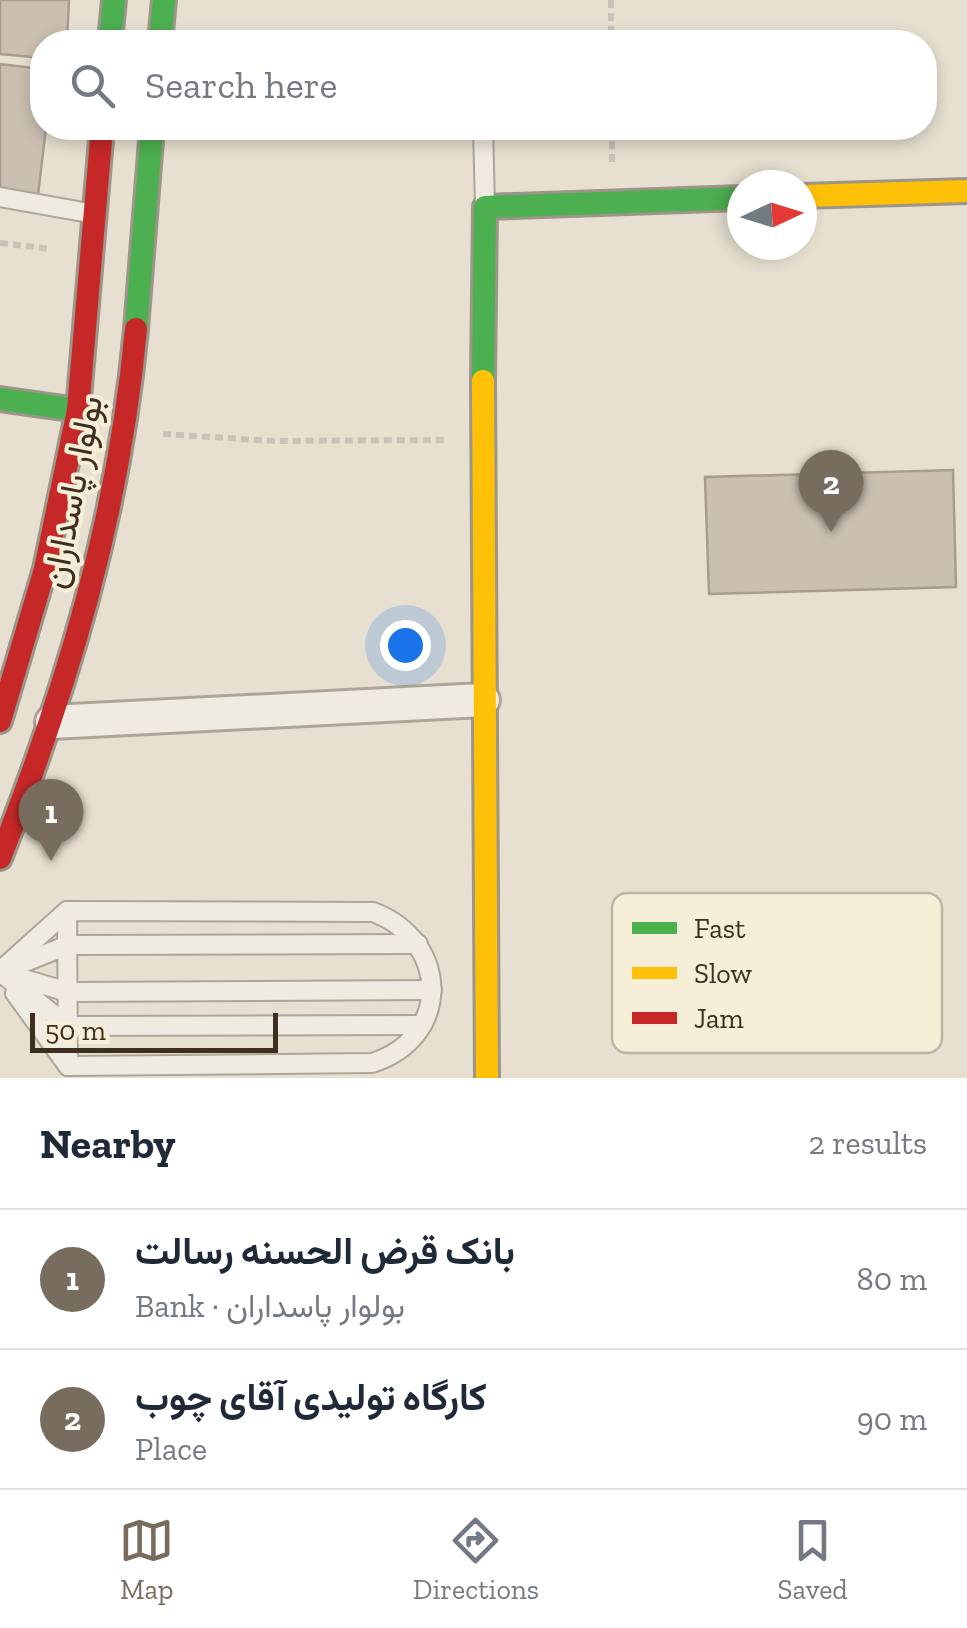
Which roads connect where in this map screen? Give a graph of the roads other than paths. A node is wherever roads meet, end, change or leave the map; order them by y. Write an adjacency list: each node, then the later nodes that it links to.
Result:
1 (114, 0): 3 (main road)
2 (164, 0): 4 (main road)
3 (111, 30)
4 (161, 30)
5 (101, 140): 13 (main road, بولوار پاسداران)
6 (151, 140): 16 (main road, بولوار پاسداران)
7 (483, 140): 12 (lane)
8 (967, 191): 9 (main road)
9 (817, 196)
10 (0, 197): 13 (lane)
11 (727, 198): 12 (main road)
12 (484, 206): 17 (main road)
13 (95, 214): 15 (main road, بولوار پاسداران)
14 (0, 399): 15 (main road)
15 (78, 410): 16 (main road); 18 (main road, بولوار پاسداران)
16 (126, 416): 19 (main road, بولوار پاسداران)
17 (483, 700): 19 (street); 30 (main road)
18 (0, 720)
19 (52, 722): 20 (main road, بولوار پاسداران)
20 (0, 858)
21 (68, 910): 22 (lane); 23 (lane); 24 (lane)
22 (418, 944): 23 (lane); 25 (lane)
23 (68, 945): 24 (lane); 26 (lane)
24 (0, 972): 26 (lane); 28 (lane); 29 (lane)
25 (432, 990): 26 (lane); 27 (lane)
26 (68, 992): 28 (lane)
27 (422, 1025): 28 (lane); 29 (lane)
28 (68, 1026): 29 (lane)
29 (68, 1066)
30 (488, 1078)

